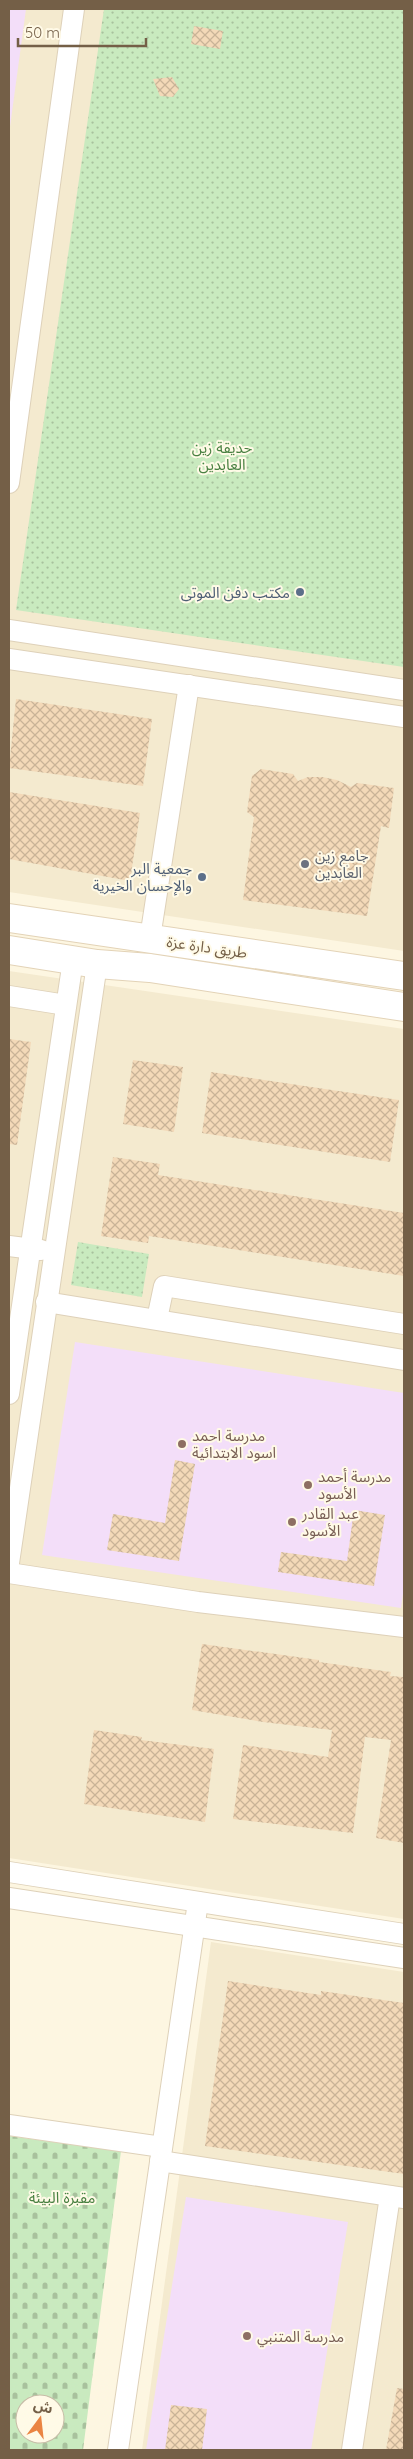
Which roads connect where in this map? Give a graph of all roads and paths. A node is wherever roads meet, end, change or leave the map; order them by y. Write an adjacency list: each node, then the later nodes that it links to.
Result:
1 (74, 9): 2 (street)
2 (12, 439): 3 (street)
3 (9, 483)
4 (9, 630): 5 (street)
5 (100, 644): 7 (street); 8 (street)
6 (9, 659): 7 (street)
7 (96, 672): 9 (street)
8 (330, 678): 10 (street); 11 (street)
9 (189, 686): 11 (street); 14 (street)
10 (404, 690)
11 (327, 706): 12 (street)
12 (404, 717)
13 (9, 918): 14 (main road, طريق دارة عزة)
14 (150, 938): 17 (main road, طريق دارة عزة)
15 (9, 950): 16 (main road)
16 (85, 962): 19 (street); 20 (main road); 23 (street)
17 (403, 971)
18 (9, 996): 19 (street)
19 (66, 1005): 22 (street)
20 (404, 1007)
21 (9, 1246): 22 (street)
22 (30, 1249): 23 (street); 28 (street)
23 (54, 1252): 24 (street)
24 (46, 1302): 25 (street); 29 (street)
25 (157, 1319): 26 (street); 27 (street)
26 (404, 1324)
27 (404, 1360)
28 (9, 1394)
29 (9, 1563)
30 (9, 1573): 31 (street)
31 (404, 1628)
32 (9, 1872): 34 (street)
33 (9, 1898): 35 (street)
34 (198, 1902): 35 (street); 36 (street)
35 (194, 1926): 37 (street); 39 (street)
36 (404, 1934)
37 (404, 1958)
38 (9, 2125): 39 (street)
39 (161, 2154): 40 (street); 41 (street)
40 (397, 2197): 42 (street)
41 (118, 2450)
42 (352, 2450)

